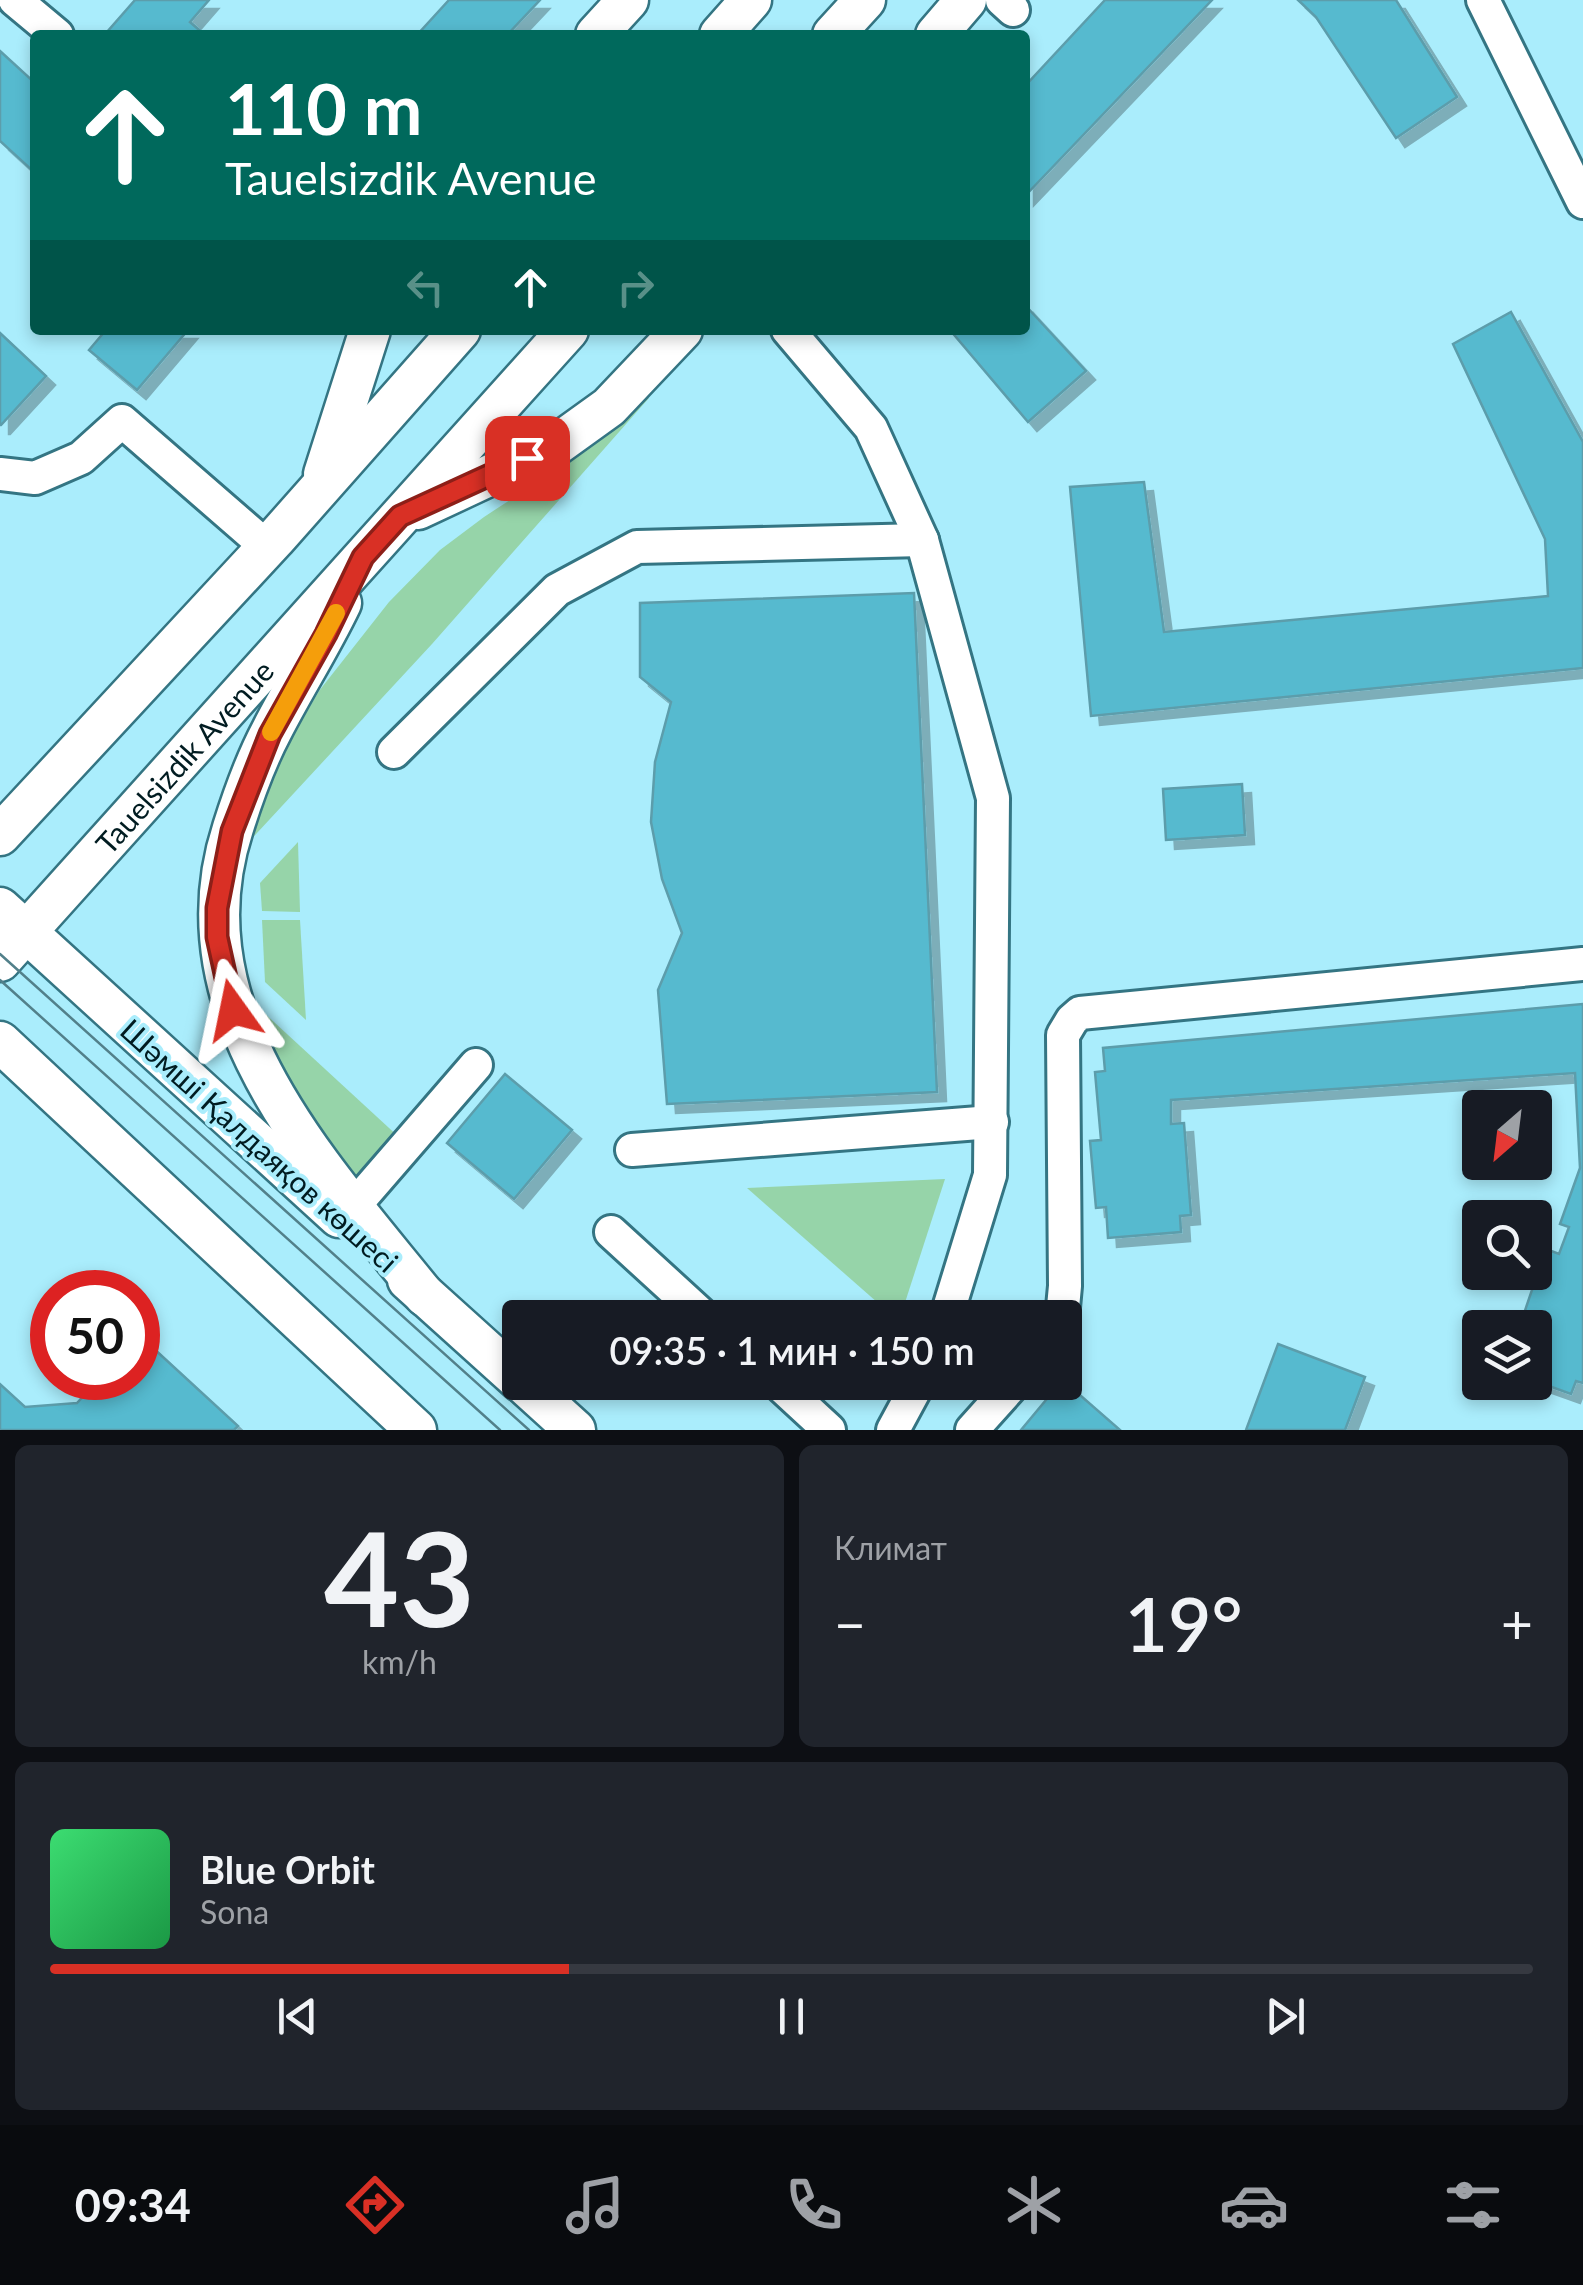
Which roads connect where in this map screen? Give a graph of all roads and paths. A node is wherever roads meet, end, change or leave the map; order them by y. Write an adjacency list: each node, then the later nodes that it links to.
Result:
1 (14, 0): 7 (street)
2 (628, 0): 8 (main road)
3 (751, 0): 9 (main road)
4 (865, 0): 10 (main road)
5 (966, 0): 11 (main road)
6 (1484, 0): 12 (street)
7 (50, 30)
8 (601, 30)
9 (724, 30)
10 (838, 30)
11 (940, 30)
12 (1583, 202)
13 (368, 335): 19 (main road)
14 (456, 335): 19 (main road)
15 (563, 335): 20 (main road, Tauelsizdik Avenue)
16 (677, 335): 20 (main road)
17 (792, 335): 21 (street)
18 (0, 474): 22 (street)
19 (319, 489): 22 (main road)
20 (400, 516): 23 (main road, Tauelsizdik Avenue)
21 (922, 540): 24 (street); 31 (street)
22 (268, 546): 25 (main road)
23 (363, 557): 26 (main road, Tauelsizdik Avenue); 33 (main road)
24 (394, 752)
25 (0, 835)
26 (14, 920): 27 (main road, Tauelsizdik Avenue); 35 (main road, Шәмші Қалдаяқов көшесі)
27 (0, 960)
28 (1583, 964): 38 (street)
29 (0, 1042): 44 (main road)
30 (476, 1065): 33 (street)
31 (992, 1122): 32 (street); 37 (street)
32 (632, 1150)
33 (354, 1206): 35 (main road)
34 (611, 1232): 36 (street)
35 (425, 1296): 39 (main road, Шәмші Қалдаяқов көшесі)
36 (685, 1300)
37 (952, 1300)
38 (1064, 1300)
39 (502, 1365)
40 (541, 1400): 45 (main road, Шәмші Қалдаяқов көшесі)
41 (796, 1400): 46 (street)
42 (910, 1400): 47 (street)
43 (998, 1400): 48 (street)
44 (416, 1430)
45 (575, 1430)
46 (829, 1430)
47 (893, 1430)
48 (972, 1430)

